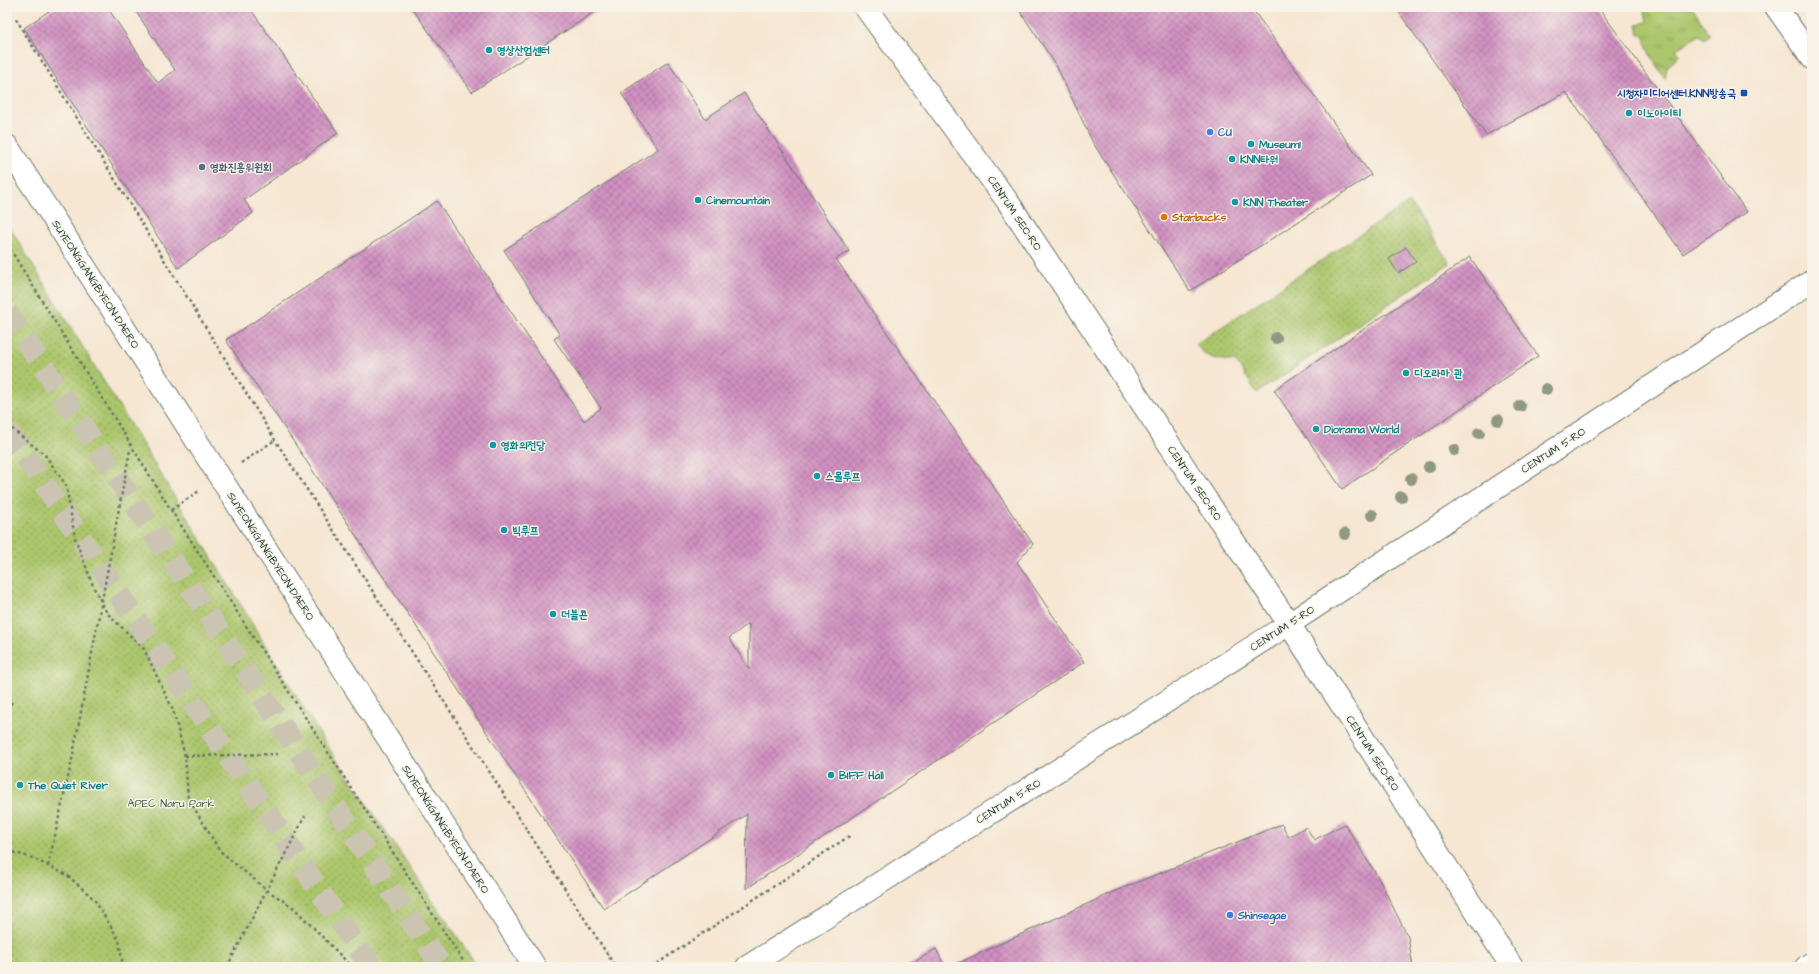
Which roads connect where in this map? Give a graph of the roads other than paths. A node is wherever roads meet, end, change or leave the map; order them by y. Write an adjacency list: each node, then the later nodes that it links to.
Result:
1 (865, 7): 6 (street, CENTUM SEO-RO)
2 (1776, 7): 3 (street)
3 (1812, 58)
4 (7, 146): 8 (street, SUYEONGGANGBYEON-DAERO)
5 (1812, 281): 6 (street, CENTUM 5-RO)
6 (1289, 624): 9 (street, CENTUM 5-RO); 10 (street, CENTUM SEO-RO)
7 (1812, 963): 11 (street)
8 (535, 967)
9 (747, 967)
10 (1512, 967)
11 (1806, 967)

